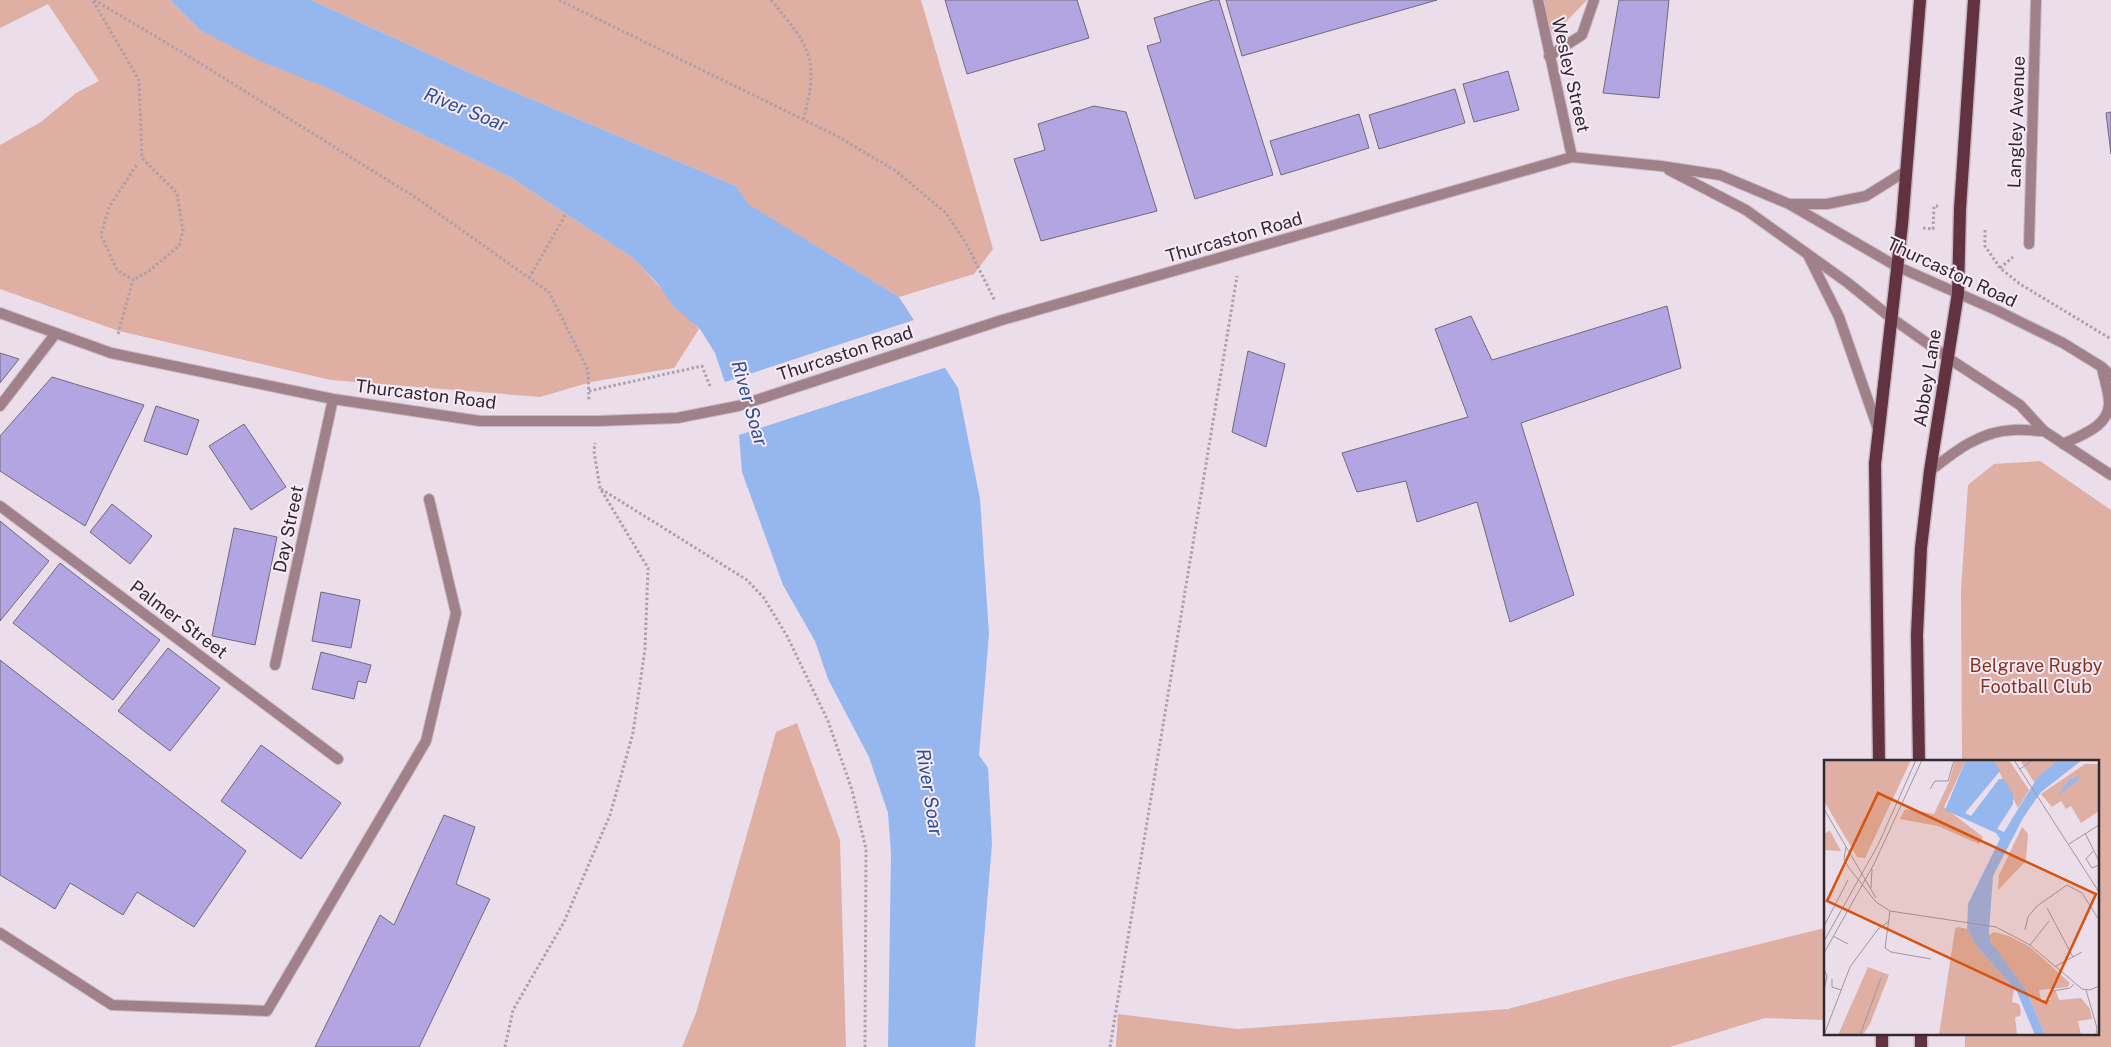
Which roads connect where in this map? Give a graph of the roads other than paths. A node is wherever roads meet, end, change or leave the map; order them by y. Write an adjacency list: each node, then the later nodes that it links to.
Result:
1 (1538, 0): 6 (street, Wesley Street)
2 (1594, 0): 6 (street)
3 (1920, 0): 9 (main road)
4 (1974, 0): 14 (main road, Abbey Lane)
5 (2036, 0): 11 (street, Langley Avenue)
6 (1549, 56): 7 (street, Wesley Street)
7 (1572, 157): 8 (street, Thurcaston Road); 21 (street, Thurcaston Road)
8 (1661, 166): 10 (street, Thurcaston Road); 12 (street, Thurcaston Road)
9 (1906, 171): 10 (street, Thurcaston Road); 13 (main road)
10 (1789, 204): 13 (street, Thurcaston Road)
11 (2028, 244)
12 (1808, 254): 16 (street, Thurcaston Road); 24 (street, Thurcaston Road)
13 (1896, 266): 14 (street, Thurcaston Road); 16 (main road)
14 (1958, 293): 18 (main road, Abbey Lane); 19 (street, Thurcaston Road)
15 (0, 313): 17 (street, Thurcaston Road)
16 (1890, 317): 18 (street, Thurcaston Road); 24 (main road)
17 (56, 333): 21 (street, Thurcaston Road); 22 (street)
18 (1948, 358): 23 (street, Thurcaston Road); 26 (main road, Abbey Lane)
19 (2102, 367): 20 (street, Thurcaston Road); 25 (street)
20 (2111, 376)
21 (333, 399): 30 (street, Day Street)
22 (0, 406)
23 (2044, 431): 25 (street, Thurcaston Road); 26 (street)
24 (1879, 433): 32 (main road)
25 (2063, 444): 27 (street, Thurcaston Road)
26 (1930, 471): 33 (main road, Abbey Lane)
27 (2111, 475)
28 (430, 499): 34 (street)
29 (0, 506): 31 (street, Palmer Street)
30 (275, 665)
31 (338, 758)
32 (1879, 760)
33 (1919, 760)
34 (0, 933)
35 (1882, 1034): 37 (main road)
36 (1921, 1034): 38 (main road)
37 (1882, 1047)
38 (1921, 1047)

